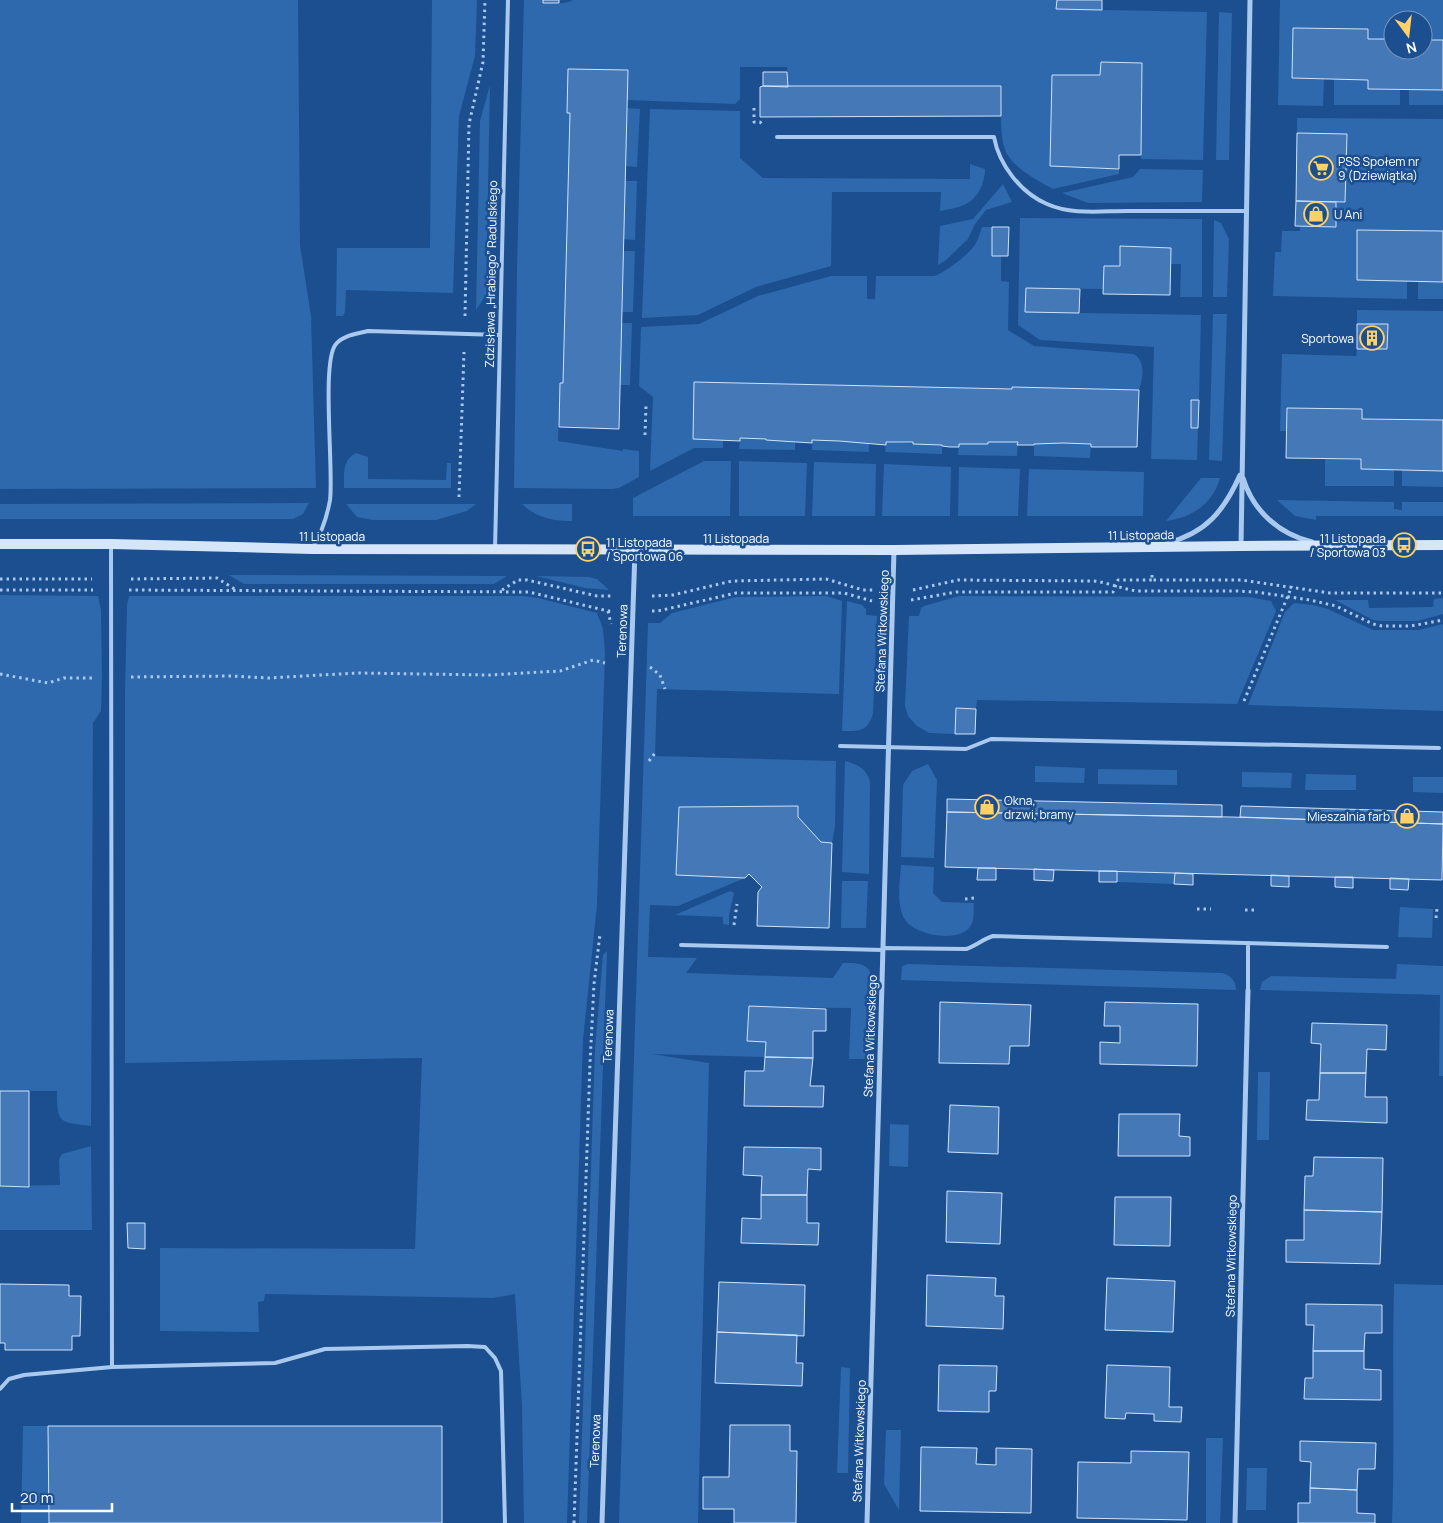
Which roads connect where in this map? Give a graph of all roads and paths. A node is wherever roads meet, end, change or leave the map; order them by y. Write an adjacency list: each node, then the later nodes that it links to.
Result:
1 (485, 0): 6 (path)
2 (508, 0): 7 (lane, Zdzisława „Hrabiego” Radulskiego)
3 (1250, 0): 5 (street)
4 (777, 137): 5 (lane)
5 (1246, 211): 10 (street)
6 (464, 334): 7 (lane); 11 (path); 18 (lane)
7 (500, 335): 19 (lane, Zdzisława „Hrabiego” Radulskiego)
8 (646, 406): 9 (path)
9 (645, 435)
10 (1241, 473): 14 (street); 16 (street); 17 (street)
11 (459, 497)
12 (0, 544): 13 (main road, 11 Listopada)
13 (111, 544): 18 (main road, 11 Listopada); 61 (lane)
14 (1325, 545): 15 (main road, 11 Listopada); 16 (main road, 11 Listopada)
15 (1443, 545)
16 (1241, 546): 17 (main road, 11 Listopada)
17 (1153, 547): 21 (main road, 11 Listopada)
18 (312, 549): 19 (main road, 11 Listopada)
19 (495, 549): 20 (main road, 11 Listopada)
20 (636, 550): 21 (main road, 11 Listopada); 28 (street, Terenowa)
21 (894, 550): 25 (street, Stefana Witkowskiego)
22 (1115, 586): 23 (path); 25 (path); 29 (path); 30 (path)
23 (1292, 586): 27 (path); 29 (path)
24 (501, 590): 26 (path); 28 (path); 32 (path)
25 (893, 590): 28 (path); 30 (street, Stefana Witkowskiego)
26 (238, 591)
27 (1443, 593)
28 (633, 595): 31 (street, Terenowa)
29 (1287, 597): 33 (path); 41 (path)
30 (892, 600): 31 (path); 43 (street, Stefana Witkowskiego)
31 (633, 610): 32 (path); 65 (street, Terenowa)
32 (608, 611): 34 (path)
33 (1443, 620)
34 (612, 628)
35 (605, 663): 38 (path)
36 (647, 665): 40 (path)
37 (0, 674): 39 (path)
38 (125, 677)
39 (93, 678)
40 (665, 689)
41 (1244, 701)
42 (840, 746): 43 (lane)
43 (888, 748): 44 (lane); 59 (street, Stefana Witkowskiego)
44 (1439, 748)
45 (965, 898): 46 (path)
46 (974, 898)
47 (738, 904): 54 (path)
48 (1436, 908): 53 (path)
49 (1198, 909): 50 (path)
50 (1211, 909)
51 (1245, 910): 52 (path)
52 (1258, 910)
53 (1436, 918)
54 (734, 925)
55 (600, 931): 64 (path)
56 (1248, 943): 58 (lane); 59 (lane); 60 (lane)
57 (681, 945): 59 (lane)
58 (1387, 947)
59 (883, 949): 66 (street, Stefana Witkowskiego)
60 (1248, 990): 67 (street, Stefana Witkowskiego)
61 (112, 1367): 62 (lane); 63 (lane)
62 (0, 1389)
63 (505, 1523)
64 (574, 1523)
65 (602, 1523)
66 (867, 1523)
67 (1234, 1523)

